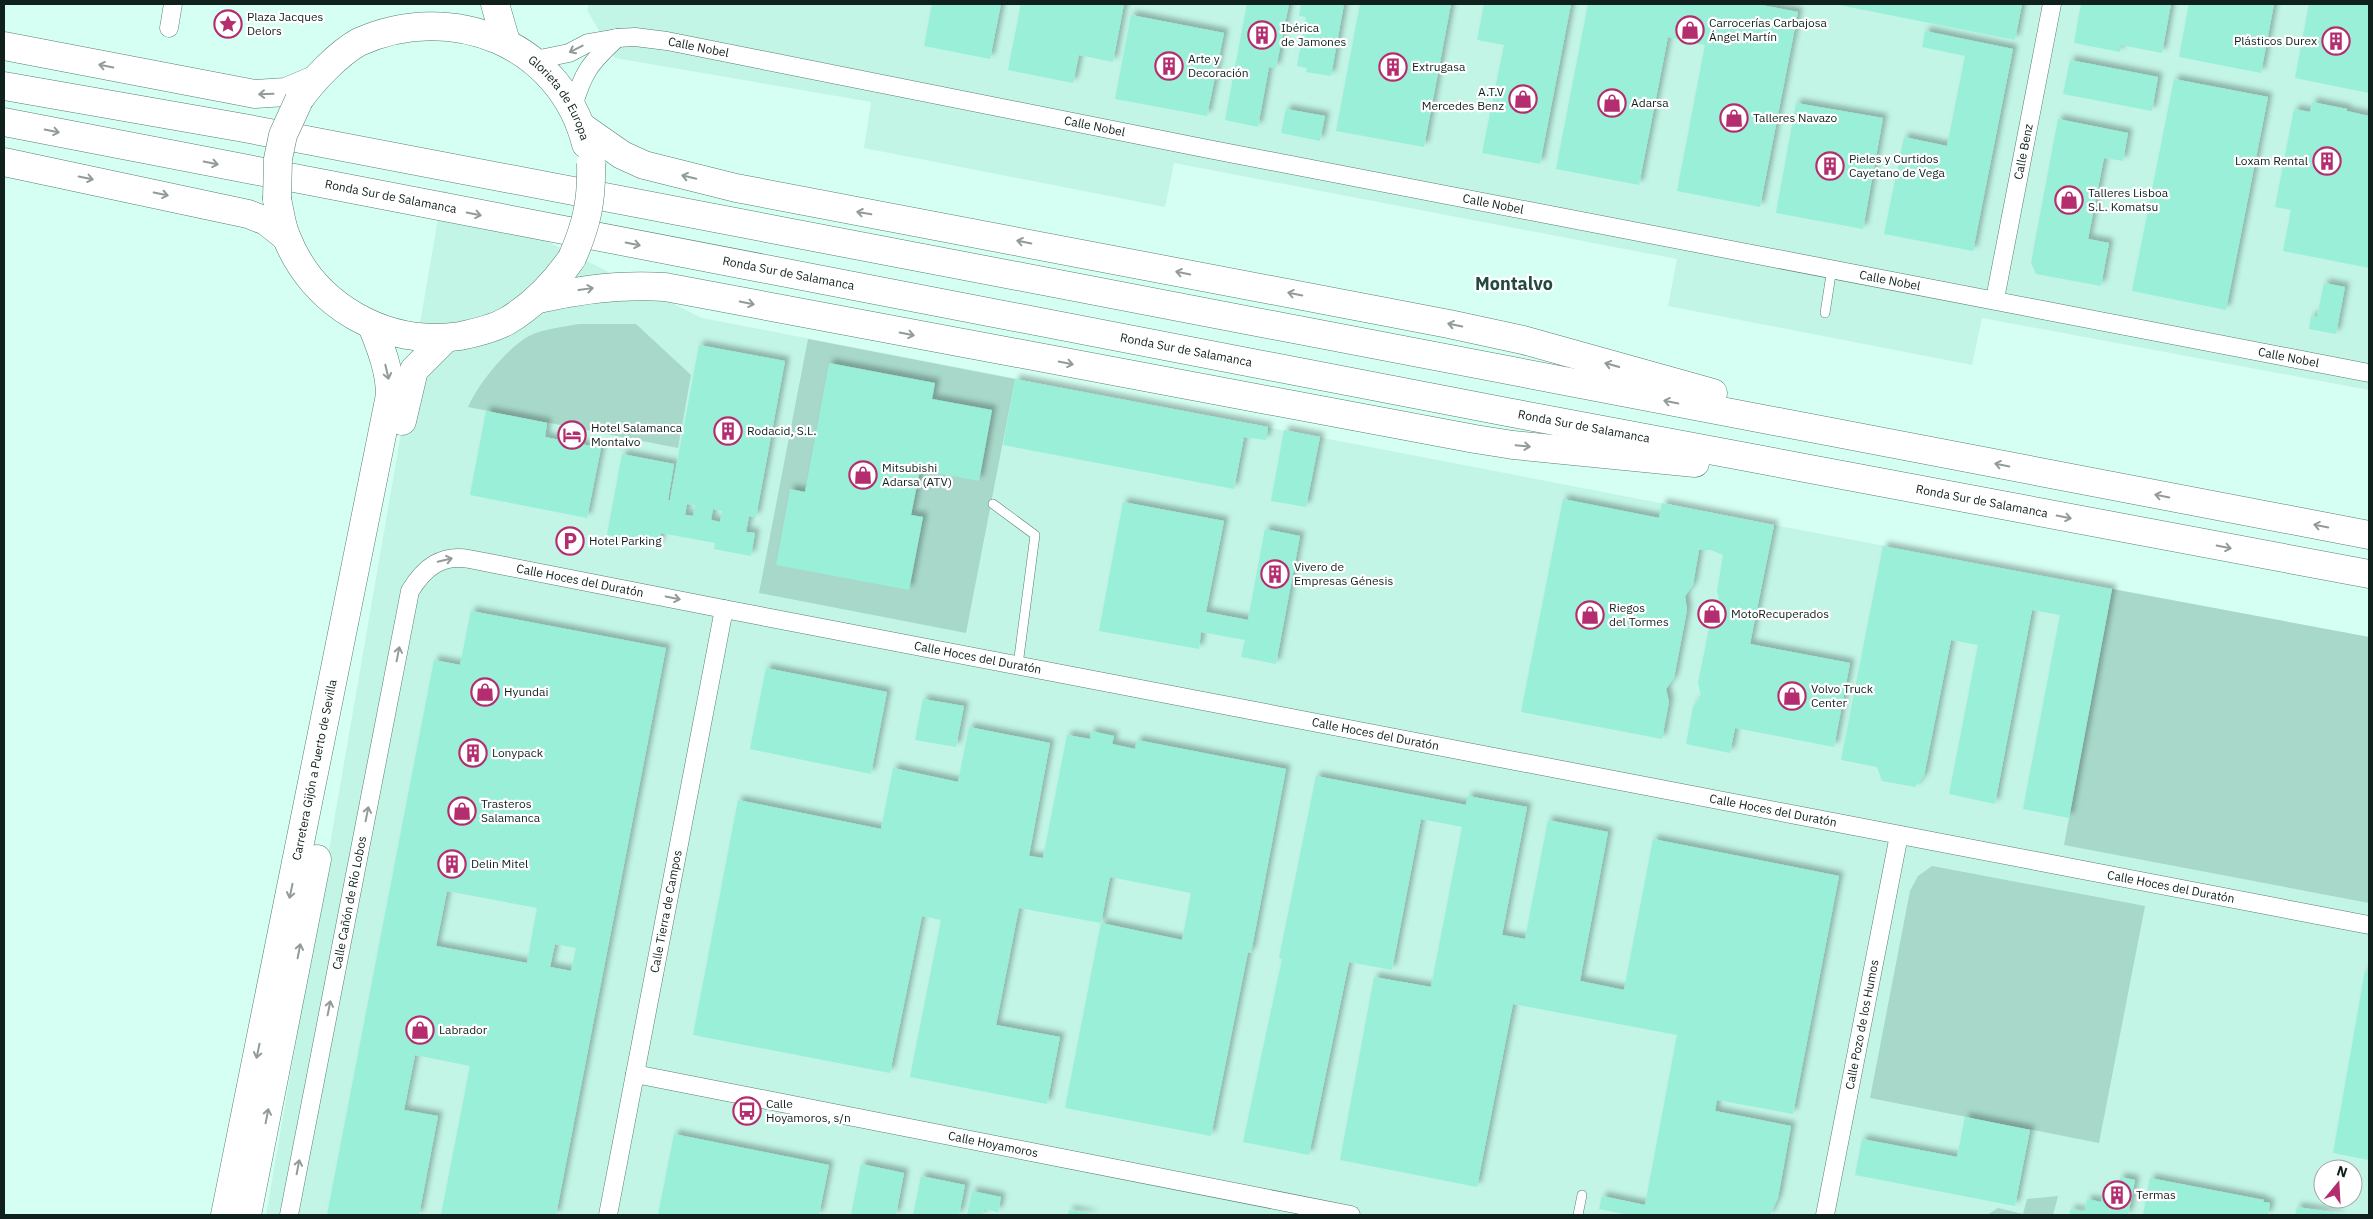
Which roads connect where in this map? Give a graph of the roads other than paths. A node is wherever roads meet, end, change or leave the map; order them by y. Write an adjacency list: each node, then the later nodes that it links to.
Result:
1 (174, 4): 6 (street)
2 (462, 4): 5 (highway)
3 (495, 4): 8 (highway)
4 (2052, 4): 19 (street, Calle Benz)
5 (440, 24): 8 (highway, Glorieta de Europa); 12 (highway, Glorieta de Europa)
6 (169, 28)
7 (617, 38): 10 (street, Calle Nobel, one-way to 10); 13 (street); 17 (street, Calle Nobel)
8 (506, 42): 10 (highway, Glorieta de Europa)
9 (4, 46): 12 (highway, one-way to 9)
10 (535, 60): 13 (highway, Glorieta de Europa)
11 (4, 86): 24 (highway, one-way to 11)
12 (306, 90): 16 (highway, Glorieta de Europa, bridge)
13 (577, 117): 18 (highway, Glorieta de Europa, bridge); 24 (highway, one-way to 13)
14 (4, 122): 25 (highway, Ronda Sur de Salamanca, one-way to 25)
15 (4, 162): 16 (highway, one-way to 16)
16 (286, 237): 21 (highway, Glorieta de Europa)
17 (1832, 268): 19 (street, Calle Nobel); 20 (lane)
18 (539, 299): 22 (highway, Glorieta de Europa); 25 (highway, one-way to 25)
19 (1995, 299): 23 (street, Calle Nobel)
20 (1825, 313)
21 (372, 326): 22 (highway, Glorieta de Europa); 35 (highway, Carretera Gijón a Puerto de Sevilla, one-way to 35)
22 (446, 338): 40 (highway, Carretera Gijón a Puerto de Sevilla, one-way to 22)
23 (2369, 373)
24 (1946, 455): 27 (highway, one-way to 24)
25 (1947, 494): 28 (highway, Ronda Sur de Salamanca, one-way to 28)
26 (993, 504): 31 (lane)
27 (2369, 535)
28 (2369, 574)
29 (410, 591): 30 (street, Calle Hoces del Duratón, one-way to 30); 41 (street, Calle Cañón de Río Lobos, one-way to 29)
30 (724, 609): 31 (street, Calle Hoces del Duratón); 34 (street, Calle Tierra de Campos)
31 (1018, 665): 32 (street, Calle Hoces del Duratón)
32 (1899, 835): 33 (street, Calle Hoces del Duratón); 45 (street, Calle Pozo de los Humos)
33 (2362, 924)
34 (635, 1074): 37 (street, Calle Hoyamoros); 42 (street, Calle Tierra de Campos)
35 (238, 1152): 38 (highway, Carretera Gijón a Puerto de Sevilla); 39 (highway)
36 (1582, 1195): 44 (lane)
37 (1312, 1212): 43 (street, Calle Hoyamoros)
38 (225, 1215)
39 (232, 1215)
40 (247, 1215)
41 (289, 1215)
42 (608, 1215)
43 (1351, 1215)
44 (1578, 1215)
45 (1825, 1215)

